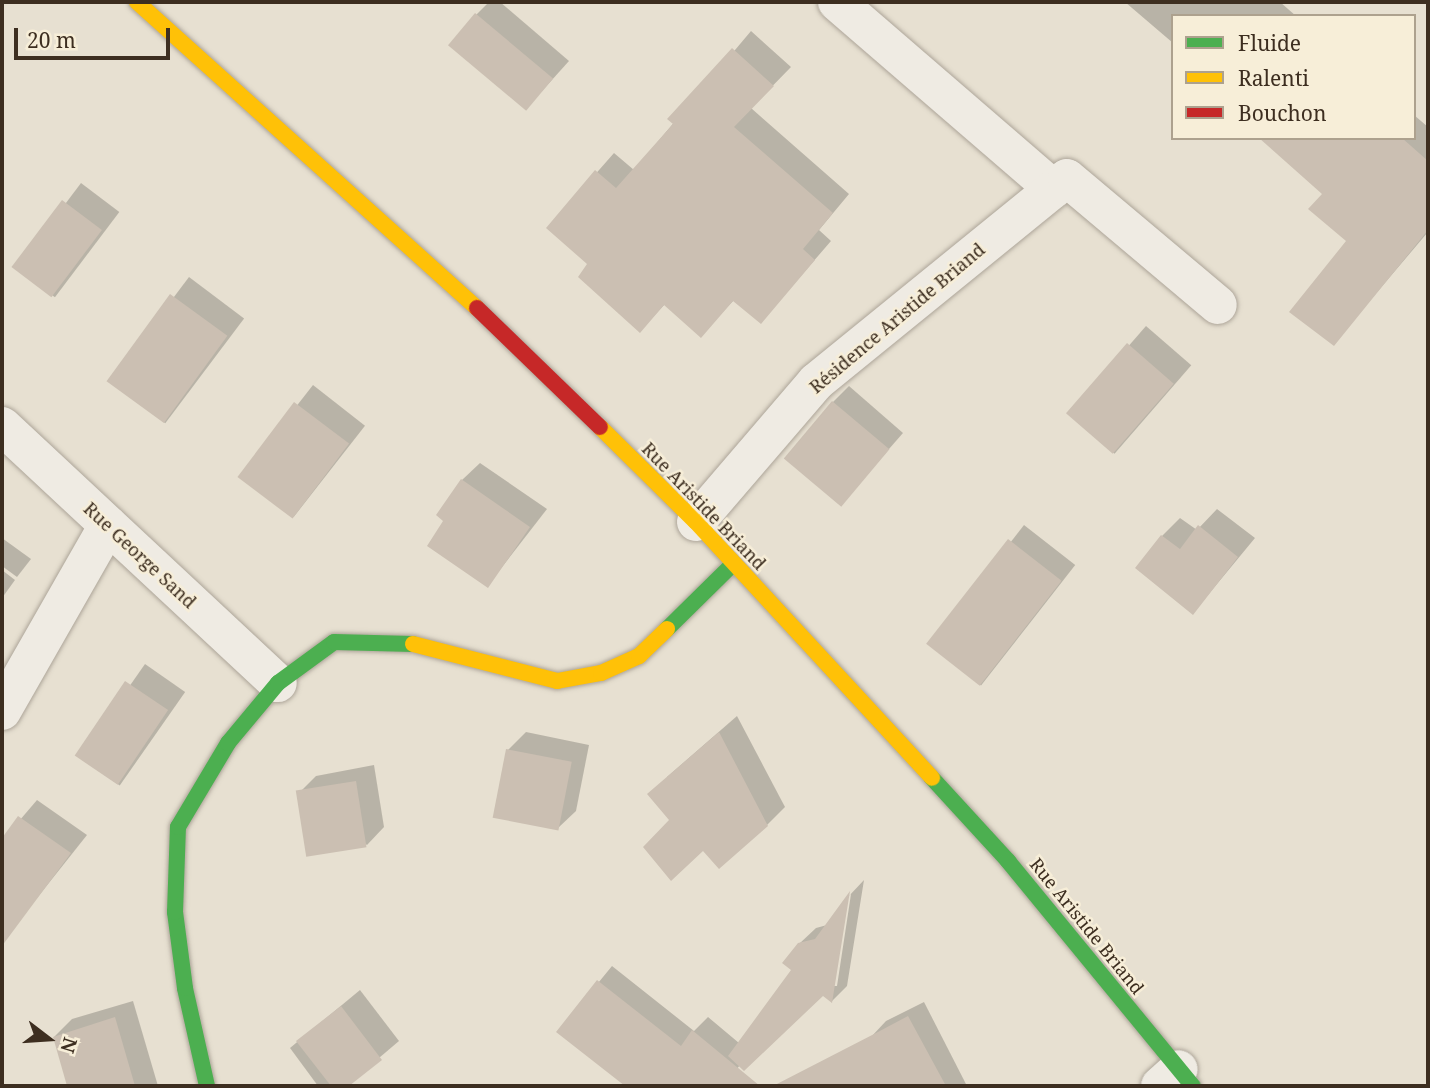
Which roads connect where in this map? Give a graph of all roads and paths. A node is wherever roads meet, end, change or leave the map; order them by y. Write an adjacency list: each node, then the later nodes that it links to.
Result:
1 (137, 2): 6 (main road, Rue Aristide Briand)
2 (837, 2): 3 (street)
3 (1054, 189): 4 (street); 6 (street, Résidence Aristide Briand)
4 (1218, 305)
5 (2, 426): 7 (street, Rue George Sand)
6 (696, 522): 8 (main road, Rue Aristide Briand)
7 (108, 524): 9 (street, Rue George Sand); 10 (street)
8 (733, 564): 9 (main road); 11 (main road, Rue Aristide Briand)
9 (278, 683): 12 (main road)
10 (2, 711)
11 (1177, 1081)
12 (207, 1086)

